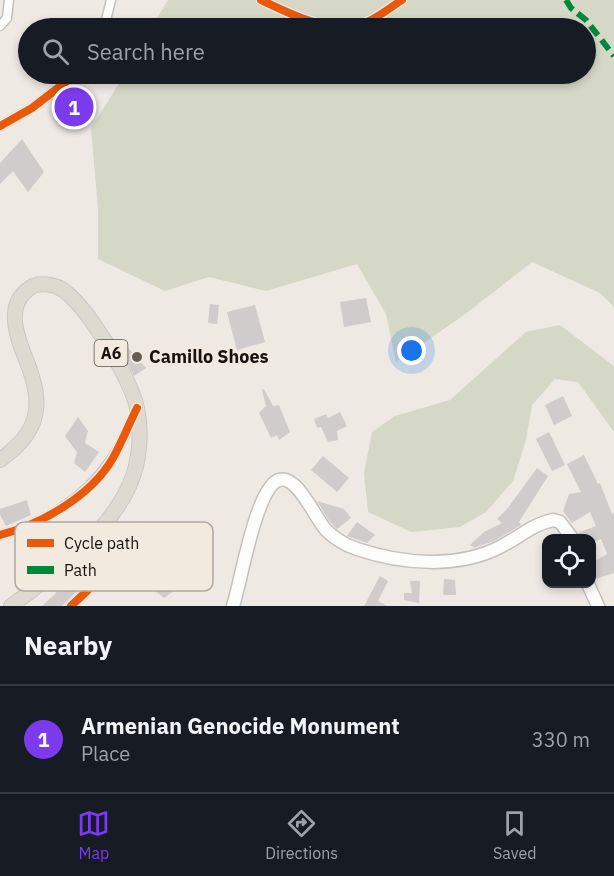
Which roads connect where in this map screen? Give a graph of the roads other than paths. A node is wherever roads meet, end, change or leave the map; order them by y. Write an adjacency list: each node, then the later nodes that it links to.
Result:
1 (9, 0): 6 (street)
2 (18, 0): 6 (street)
3 (111, 0): 7 (street)
4 (261, 0): 8 (street)
5 (402, 0): 9 (street)
6 (7, 18): 10 (street)
7 (106, 18)
8 (304, 18)
9 (375, 18)
10 (0, 26)
11 (63, 84): 12 (street)
12 (0, 126)
13 (137, 408): 14 (highway, A6); 15 (street); 16 (highway, A6)
14 (0, 460)
15 (37, 522)
16 (104, 522)
17 (15, 531): 19 (street)
18 (569, 534): 25 (main road)
19 (0, 535)
20 (590, 588): 26 (main road)
21 (31, 591): 23 (highway, A6)
22 (87, 591): 24 (street)
23 (11, 606)
24 (71, 606)
25 (233, 606)
26 (598, 606)

